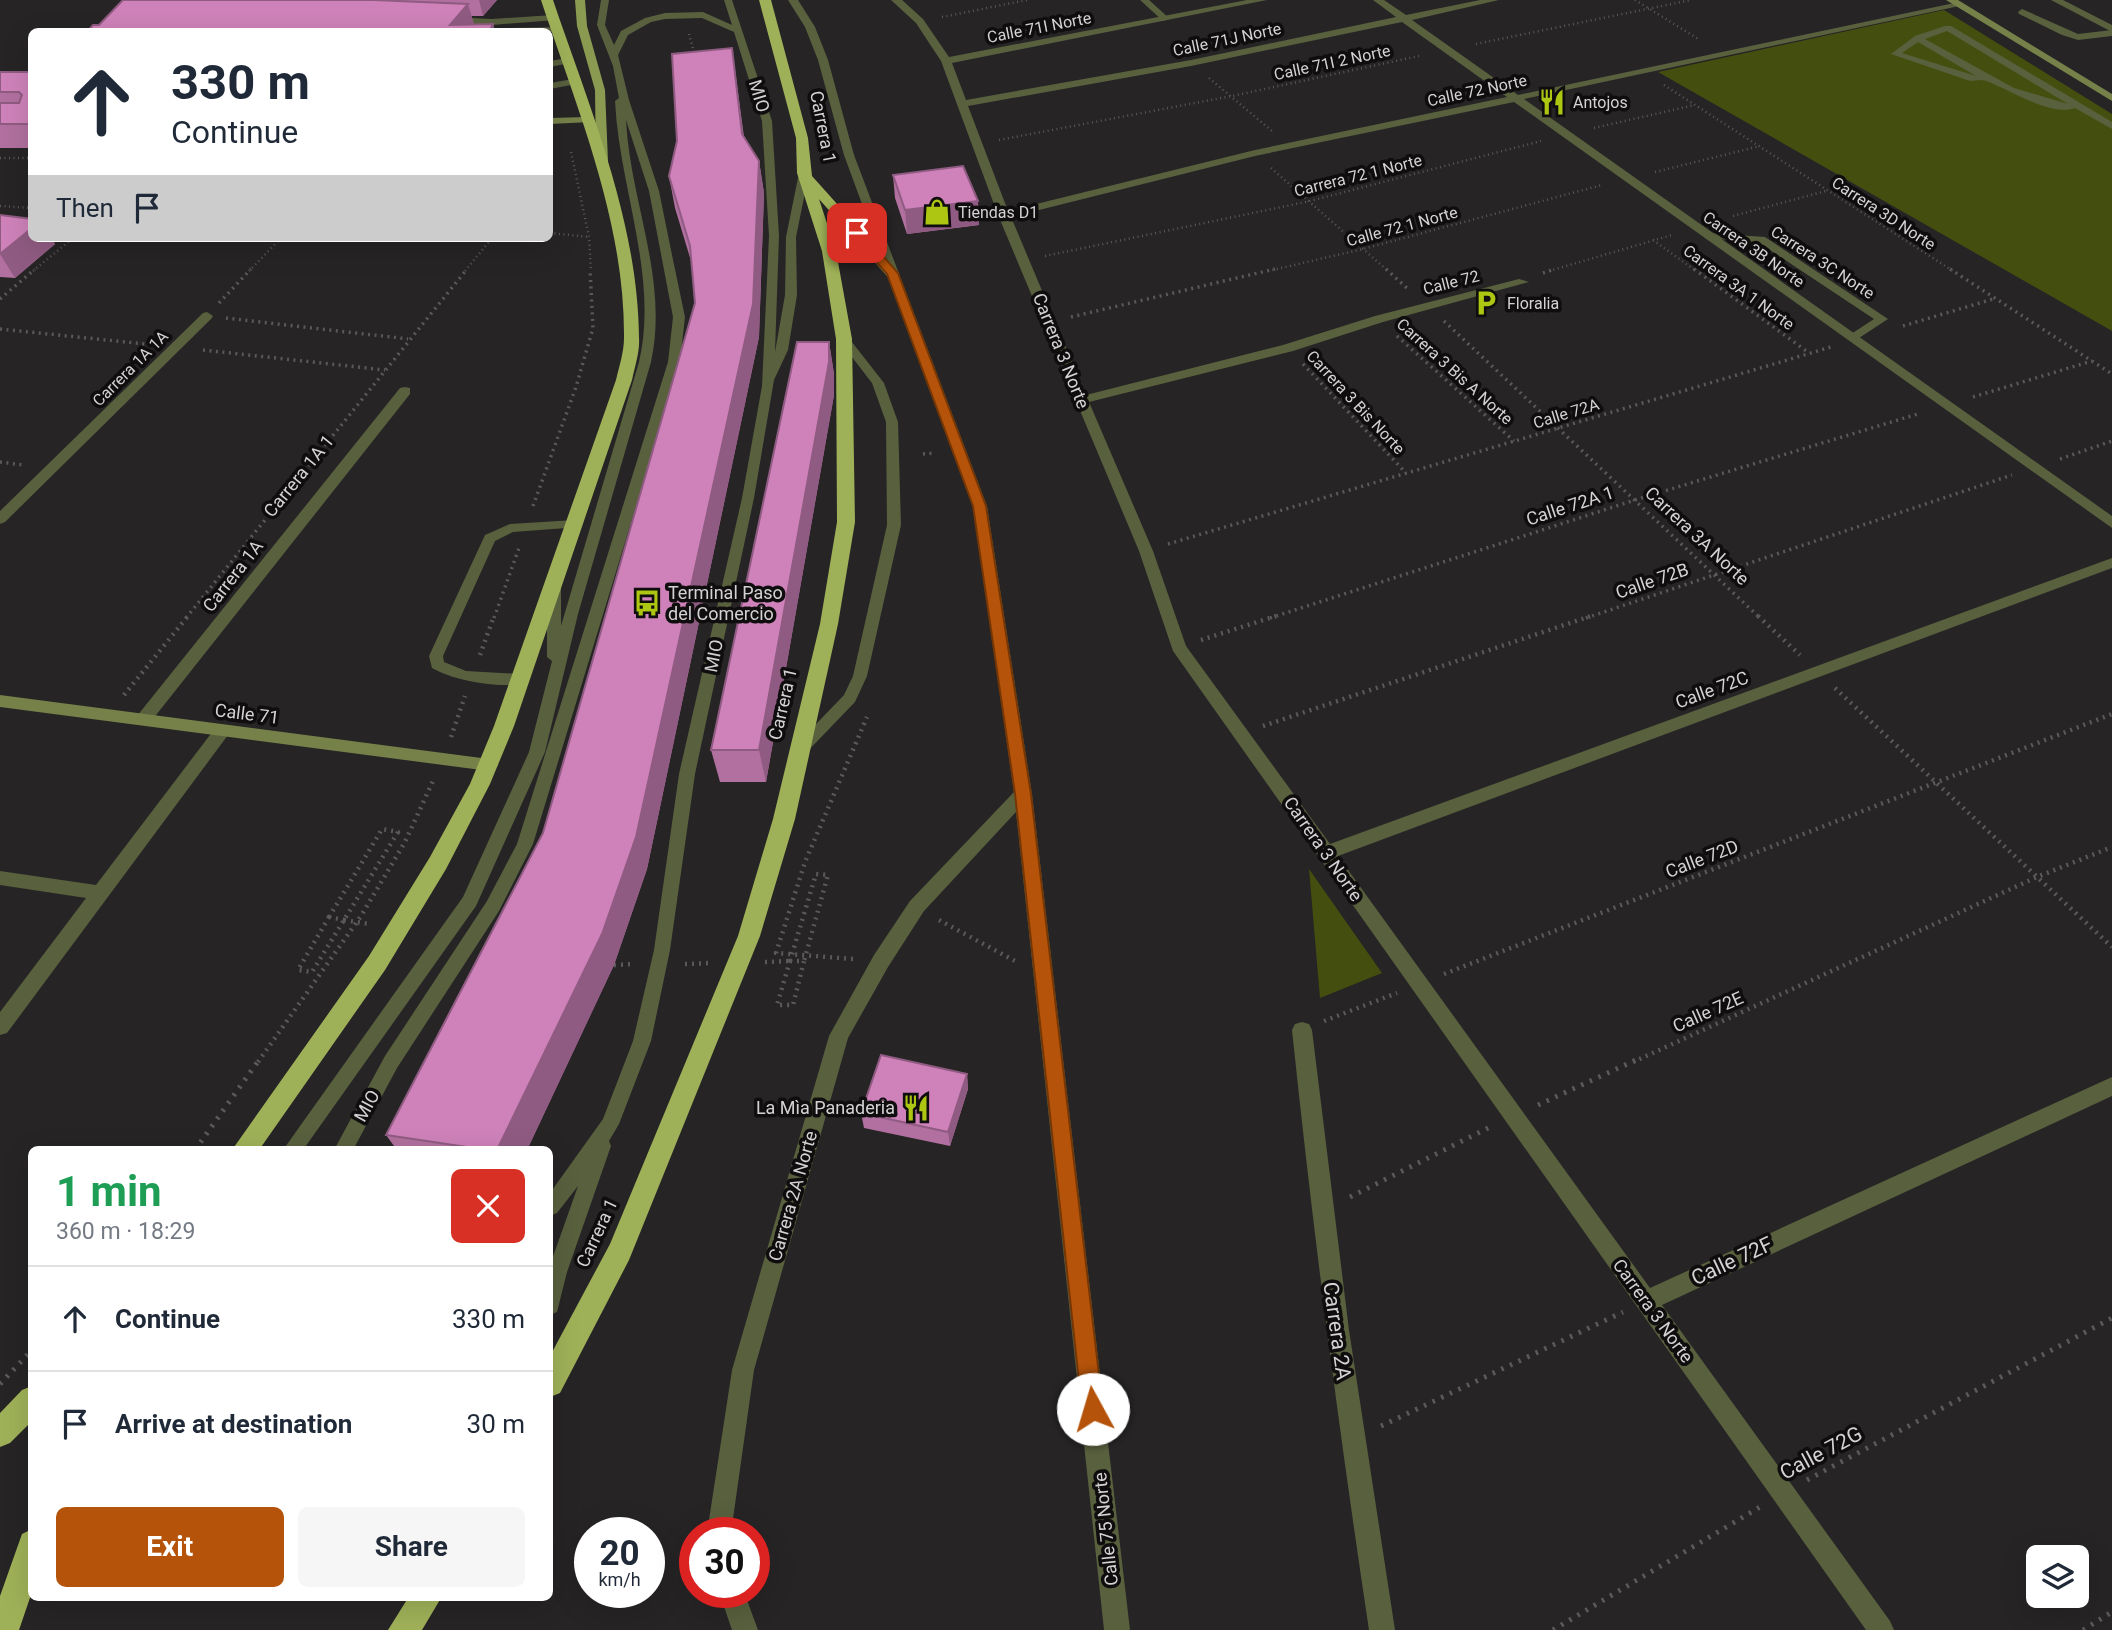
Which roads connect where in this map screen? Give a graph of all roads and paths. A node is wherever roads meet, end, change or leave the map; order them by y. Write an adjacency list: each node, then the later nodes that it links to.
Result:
1 (547, 0): 23 (highway)
2 (580, 0): 59 (main road)
3 (605, 0): 30 (lane, MIO)
4 (728, 0): 25 (lane, MIO)
5 (765, 0): 60 (highway, Carrera 1)
6 (793, 0): 79 (street, Calle 75 Norte)
7 (896, 0): 22 (street, Carrera 3 Norte)
8 (1027, 0): 22 (path)
9 (1144, 0): 20 (lane)
10 (1262, 0): 20 (street, Calle 71I Norte)
11 (1378, 0): 19 (street, Carrera 3B Norte)
12 (1494, 0): 19 (street, Calle 71J Norte)
13 (1636, 0): 17 (path)
14 (1691, 0): 17 (path, Calle 71I 2 Norte)
15 (2056, 0): 26 (street)
16 (1955, 2): 31 (street, Calle 72 Norte); 44 (street)
17 (1650, 9): 29 (path, Calle 71I 2 Norte); 31 (path)
18 (2022, 12): 26 (lane)
19 (1404, 18): 29 (street, Carrera 3B Norte); 36 (street, Calle 71J Norte)
20 (1166, 19): 34 (street, Calle 71I Norte)
21 (437, 20): 23 (lane)
22 (920, 21): 34 (street, Carrera 3 Norte)
23 (555, 24): 24 (lane); 32 (highway)
24 (526, 28)
25 (736, 30): 30 (lane); 98 (lane, MIO)
26 (2112, 31)
27 (1918, 38): 38 (lane); 38 (lane); 47 (lane)
28 (691, 40): 33 (path)
29 (1448, 50): 42 (path, Calle 71I 2 Norte); 43 (street, Carrera 3B Norte)
30 (614, 54): 39 (lane, MIO)
31 (1725, 54): 37 (street, Calle 72 Norte)
32 (567, 61): 35 (lane); 40 (highway)
33 (696, 61)
34 (946, 61): 45 (street, Carrera 3 Norte)
35 (553, 63)
36 (1191, 63): 42 (path); 45 (street, Calle 71J Norte)
37 (1643, 71): 43 (street, Calle 72 Norte); 46 (path, Carrera 3D Norte)
38 (1987, 76): 47 (lane)
39 (620, 81): 69 (lane); 158 (lane, MIO)
40 (573, 82): 41 (lane); 49 (highway)
41 (553, 85)
42 (1232, 96): 53 (path, Calle 71I 2 Norte); 54 (path)
43 (1515, 98): 52 (street, Carrera 3B Norte); 54 (street, Calle 72 Norte)
44 (2112, 98)
45 (964, 104): 53 (street, Carrera 3 Norte)
46 (1695, 105): 52 (path, Carrera 72 1 Norte); 55 (path, Carrera 3D Norte)
47 (2077, 106): 51 (lane)
48 (565, 120): 49 (street); 50 (street); 71 (path)
49 (587, 120): 59 (highway)
50 (553, 121)
51 (2112, 126)
52 (1567, 135): 61 (street, Carrera 3B Norte); 63 (path, Carrera 72 1 Norte)
53 (978, 144): 66 (street, Carrera 3 Norte)
54 (1290, 146): 56 (street, Calle 72 Norte)
55 (1760, 146): 61 (path, Calle 72 1 Norte); 62 (path, Carrera 3D Norte)
56 (1255, 153): 63 (path, Carrera 3A Norte); 66 (street, Calle 72 Norte)
57 (0, 158): 58 (path)
58 (28, 158)
59 (603, 167): 72 (highway)
60 (804, 173): 79 (highway); 90 (highway, Carrera 1); 98 (lane)
61 (1629, 178): 67 (street, Carrera 3B Norte); 77 (path, Calle 72 1 Norte)
62 (1827, 191): 67 (path); 83 (path, Carrera 3D Norte)
63 (1306, 202): 77 (path, Carrera 3A Norte); 78 (path, Carrera 72 1 Norte)
64 (0, 206): 65 (path)
65 (28, 208)
66 (1004, 215): 78 (street, Carrera 3 Norte)
67 (1697, 228): 70 (street, Carrera 3B Norte); 73 (path)
68 (553, 233): 71 (path)
69 (641, 236): 81 (lane); 120 (lane)
70 (1709, 236): 91 (street, Carrera 3B Norte); 91 (lane, Carrera 3C Norte)
71 (589, 237): 72 (path); 111 (path)
72 (621, 239): 81 (highway)
73 (1653, 240): 80 (path); 94 (path, Carrera 3A 1 Norte)
74 (68, 242): 82 (path)
75 (277, 242): 85 (path)
76 (489, 242): 89 (path, Carrera 1A 1)
77 (1363, 249): 84 (path, Carrera 3A Norte); 87 (path, Calle 72 1 Norte)
78 (1025, 260): 87 (street, Carrera 3 Norte)
79 (892, 273): 132 (street, Calle 75 Norte)
80 (1523, 282): 84 (street, Calle 72)
81 (629, 298): 110 (highway)
82 (0, 299)
83 (1993, 299): 91 (path, Calle 72A); 95 (path, Carrera 3D Norte)
84 (1428, 306): 86 (street, Calle 72); 102 (path, Carrera 3A Norte)
85 (207, 316): 89 (path); 92 (street, Carrera 1A 1A)
86 (1379, 318): 93 (street, Calle 72); 103 (path, Carrera 3 Bis A Norte)
87 (1049, 322): 100 (street, Carrera 3 Norte)
88 (0, 329): 92 (path)
89 (409, 339): 96 (path, Carrera 1A 1)
90 (845, 339): 128 (highway, Carrera 1); 128 (lane)
91 (1854, 339): 94 (path, Calle 72A); 101 (street, Carrera 3B Norte)
92 (175, 347): 96 (path); 108 (street, Carrera 1A 1A)
93 (1288, 348): 100 (street, Calle 72); 106 (path, Carrera 3 Bis Norte)
94 (1810, 354): 102 (path, Calle 72A)
95 (2092, 361): 97 (path, Carrera 3D Norte); 101 (path, Calle 72A 1)
96 (385, 370): 123 (path, Carrera 1A 1)
97 (2112, 374)
98 (768, 386): 154 (lane, MIO)
99 (405, 391): 125 (street, Carrera 1A)
100 (1081, 400): 112 (street, Carrera 3 Norte)
101 (1946, 405): 105 (street, Carrera 3B Norte); 107 (path, Calle 72A 1)
102 (1557, 429): 103 (path, Calle 72A); 107 (path, Carrera 3A Norte)
103 (1514, 441): 106 (path, Calle 72A)
104 (2112, 441): 105 (path, Calle 72B)
105 (2034, 468): 109 (street, Carrera 3B Norte); 114 (path, Calle 72B)
106 (1406, 473): 112 (path, Calle 72A)
107 (1634, 500): 114 (path, Carrera 3A Norte); 116 (path, Calle 72A 1)
108 (0, 519)
109 (2112, 523)
110 (575, 524): 111 (lane); 115 (highway)
111 (526, 526): 118 (path); 118 (lane)
112 (1146, 551): 116 (street, Carrera 3 Norte)
113 (2112, 563): 117 (street, Calle 72C)
114 (1714, 575): 117 (path, Carrera 3A Norte); 127 (path, Calle 72B)
115 (554, 586): 119 (highway); 120 (lane)
116 (1179, 647): 127 (street, Carrera 3 Norte)
117 (1818, 672): 131 (path, Carrera 3A Norte); 134 (street, Calle 72C)
118 (472, 676): 119 (lane); 129 (path)
119 (521, 679): 130 (highway)
120 (554, 682): 157 (lane)
121 (0, 701): 123 (street, Calle 71)
122 (2112, 714): 131 (path, Calle 72D)
123 (107, 715): 125 (street, Calle 71)
124 (867, 716): 145 (path)
125 (143, 720): 126 (street, Calle 71)
126 (222, 731): 129 (street, Calle 71); 137 (street)
127 (1240, 733): 134 (street, Carrera 3 Norte)
128 (799, 751): 165 (highway, Carrera 1)
129 (443, 759): 130 (street, Calle 71); 141 (path)
130 (489, 765): 156 (highway)
131 (1936, 782): 135 (path, Carrera 3A Norte); 149 (path, Calle 72D)
132 (1023, 794): 147 (street, Carrera 2A Norte); 148 (street, Calle 75 Norte)
133 (2112, 847): 135 (path, Calle 72E)
134 (1326, 853): 149 (street, Carrera 3 Norte)
135 (2038, 877): 144 (path, Carrera 3A Norte); 153 (path, Calle 72E)
136 (0, 878): 137 (street)
137 (100, 893): 150 (street)
138 (358, 901): 139 (path)
139 (348, 914): 141 (path); 142 (path)
140 (929, 914): 148 (path)
141 (361, 916): 155 (path)
142 (329, 917)
143 (795, 946): 145 (path)
144 (2112, 947)
145 (793, 954): 146 (path); 147 (path)
146 (804, 961)
147 (880, 961): 171 (street, Carrera 2A Norte)
148 (1043, 966): 181 (street, Calle 75 Norte)
149 (1419, 984): 151 (path, Calle 72D); 153 (street, Carrera 3 Norte)
150 (0, 1027)
151 (1302, 1030): 160 (street, Carrera 2A)
152 (2112, 1086): 162 (street, Calle 72F)
153 (1514, 1116): 160 (path, Calle 72E); 162 (street, Carrera 3 Norte)
154 (610, 1124): 159 (lane, MIO); 161 (lane)
155 (198, 1146)
156 (247, 1146)
157 (295, 1146)
158 (345, 1146)
159 (553, 1204)
160 (1321, 1211): 169 (street, Carrera 2A)
161 (553, 1291)
162 (1646, 1301): 169 (path); 170 (street, Carrera 3 Norte)
163 (2112, 1318): 170 (path, Calle 72G)
164 (28, 1354): 166 (path)
165 (553, 1377)
166 (0, 1384)
167 (28, 1404): 168 (highway)
168 (0, 1433)
169 (1351, 1436): 182 (street, Carrera 2A)
170 (1783, 1493): 183 (path, Calle 72G); 184 (street, Carrera 3 Norte)
171 (721, 1517)
172 (28, 1556): 177 (highway)
173 (427, 1601): 178 (highway)
174 (428, 1601): 179 (street)
175 (737, 1608): 180 (street)
176 (2112, 1612): 185 (path)
177 (4, 1630)
178 (403, 1630)
179 (417, 1630)
180 (745, 1630)
181 (1118, 1630)
182 (1382, 1630)
183 (1553, 1630)
184 (1881, 1630)
185 (2083, 1630)

